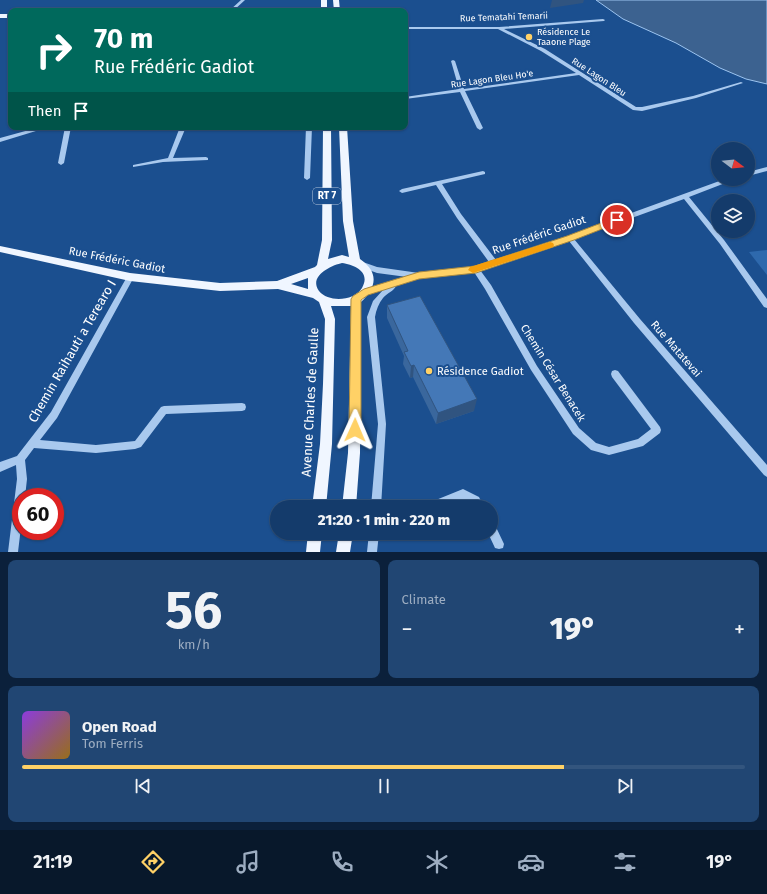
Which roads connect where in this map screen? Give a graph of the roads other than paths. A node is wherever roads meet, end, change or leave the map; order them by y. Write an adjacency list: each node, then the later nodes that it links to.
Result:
1 (243, 0): 2 (street)
2 (234, 8)
3 (603, 20): 5 (street, Rue Tematahi Temarii)
4 (408, 28): 5 (street, Rue Tematahi Temarii)
5 (499, 28): 7 (street, Rue Lagon Bleu)
6 (453, 61): 9 (street)
7 (580, 74): 8 (street, Rue Lagon Bleu); 9 (street, Rue Lagon Bleu Ho'e)
8 (741, 83)
9 (462, 91): 10 (street, Rue Lagon Bleu Ho'e); 11 (street)
10 (408, 98)
11 (480, 128)
12 (35, 130): 18 (street)
13 (67, 130): 21 (street)
14 (182, 130): 19 (street)
15 (309, 130): 26 (street)
16 (327, 130): 35 (main road, RT 7)
17 (343, 130): 33 (main road, RT 7)
18 (0, 140)
19 (170, 159): 20 (street); 22 (street)
20 (206, 159)
21 (61, 163)
22 (135, 166)
23 (767, 169): 24 (street)
24 (755, 172)
25 (483, 173): 27 (street)
26 (307, 178)
27 (438, 184): 29 (street); 34 (street)
28 (712, 186): 30 (street, Rue Frédéric Gadiot)
29 (402, 191)
30 (685, 196): 31 (street, Rue Frédéric Gadiot); 43 (street)
31 (570, 238): 34 (street, Rue Frédéric Gadiot); 49 (street, Rue Matatevai)
32 (0, 249): 38 (main road, Rue Frédéric Gadiot)
33 (358, 262): 35 (main road); 37 (street, Rue Frédéric Gadiot); 41 (main road, RT 7)
34 (494, 263): 36 (street, Rue Frédéric Gadiot)
35 (318, 268): 40 (main road, Rue Frédéric Gadiot); 42 (main road, RT 7)
36 (476, 269): 37 (street, Rue Frédéric Gadiot); 44 (street, Chemin César Benacek)
37 (419, 276): 39 (street, Rue Frédéric Gadiot)
38 (130, 277): 40 (main road, Rue Frédéric Gadiot); 46 (street, Chemin Raihauti a Terearo I)
39 (392, 284): 41 (street, Rue Frédéric Gadiot); 52 (street)
40 (278, 285): 42 (main road, Rue Frédéric Gadiot)
41 (360, 296): 42 (main road); 51 (main road, RT 7)
42 (320, 297): 50 (main road, Avenue Charles de Gaulle / RT 7)
43 (767, 305)
44 (616, 374)
45 (242, 406): 46 (street)
46 (32, 444): 47 (street, Chemin Raihauti a Terearo I)
47 (20, 459): 48 (street); 60 (street)
48 (0, 467)
49 (767, 472)
50 (320, 500)
51 (350, 500)
52 (377, 500)
53 (447, 500): 54 (street)
54 (476, 500)
55 (314, 540): 61 (main road)
56 (345, 540): 62 (main road)
57 (373, 540): 63 (street)
58 (497, 540): 59 (street)
59 (499, 544)
60 (13, 552)
61 (312, 552)
62 (343, 552)
63 (372, 552)

